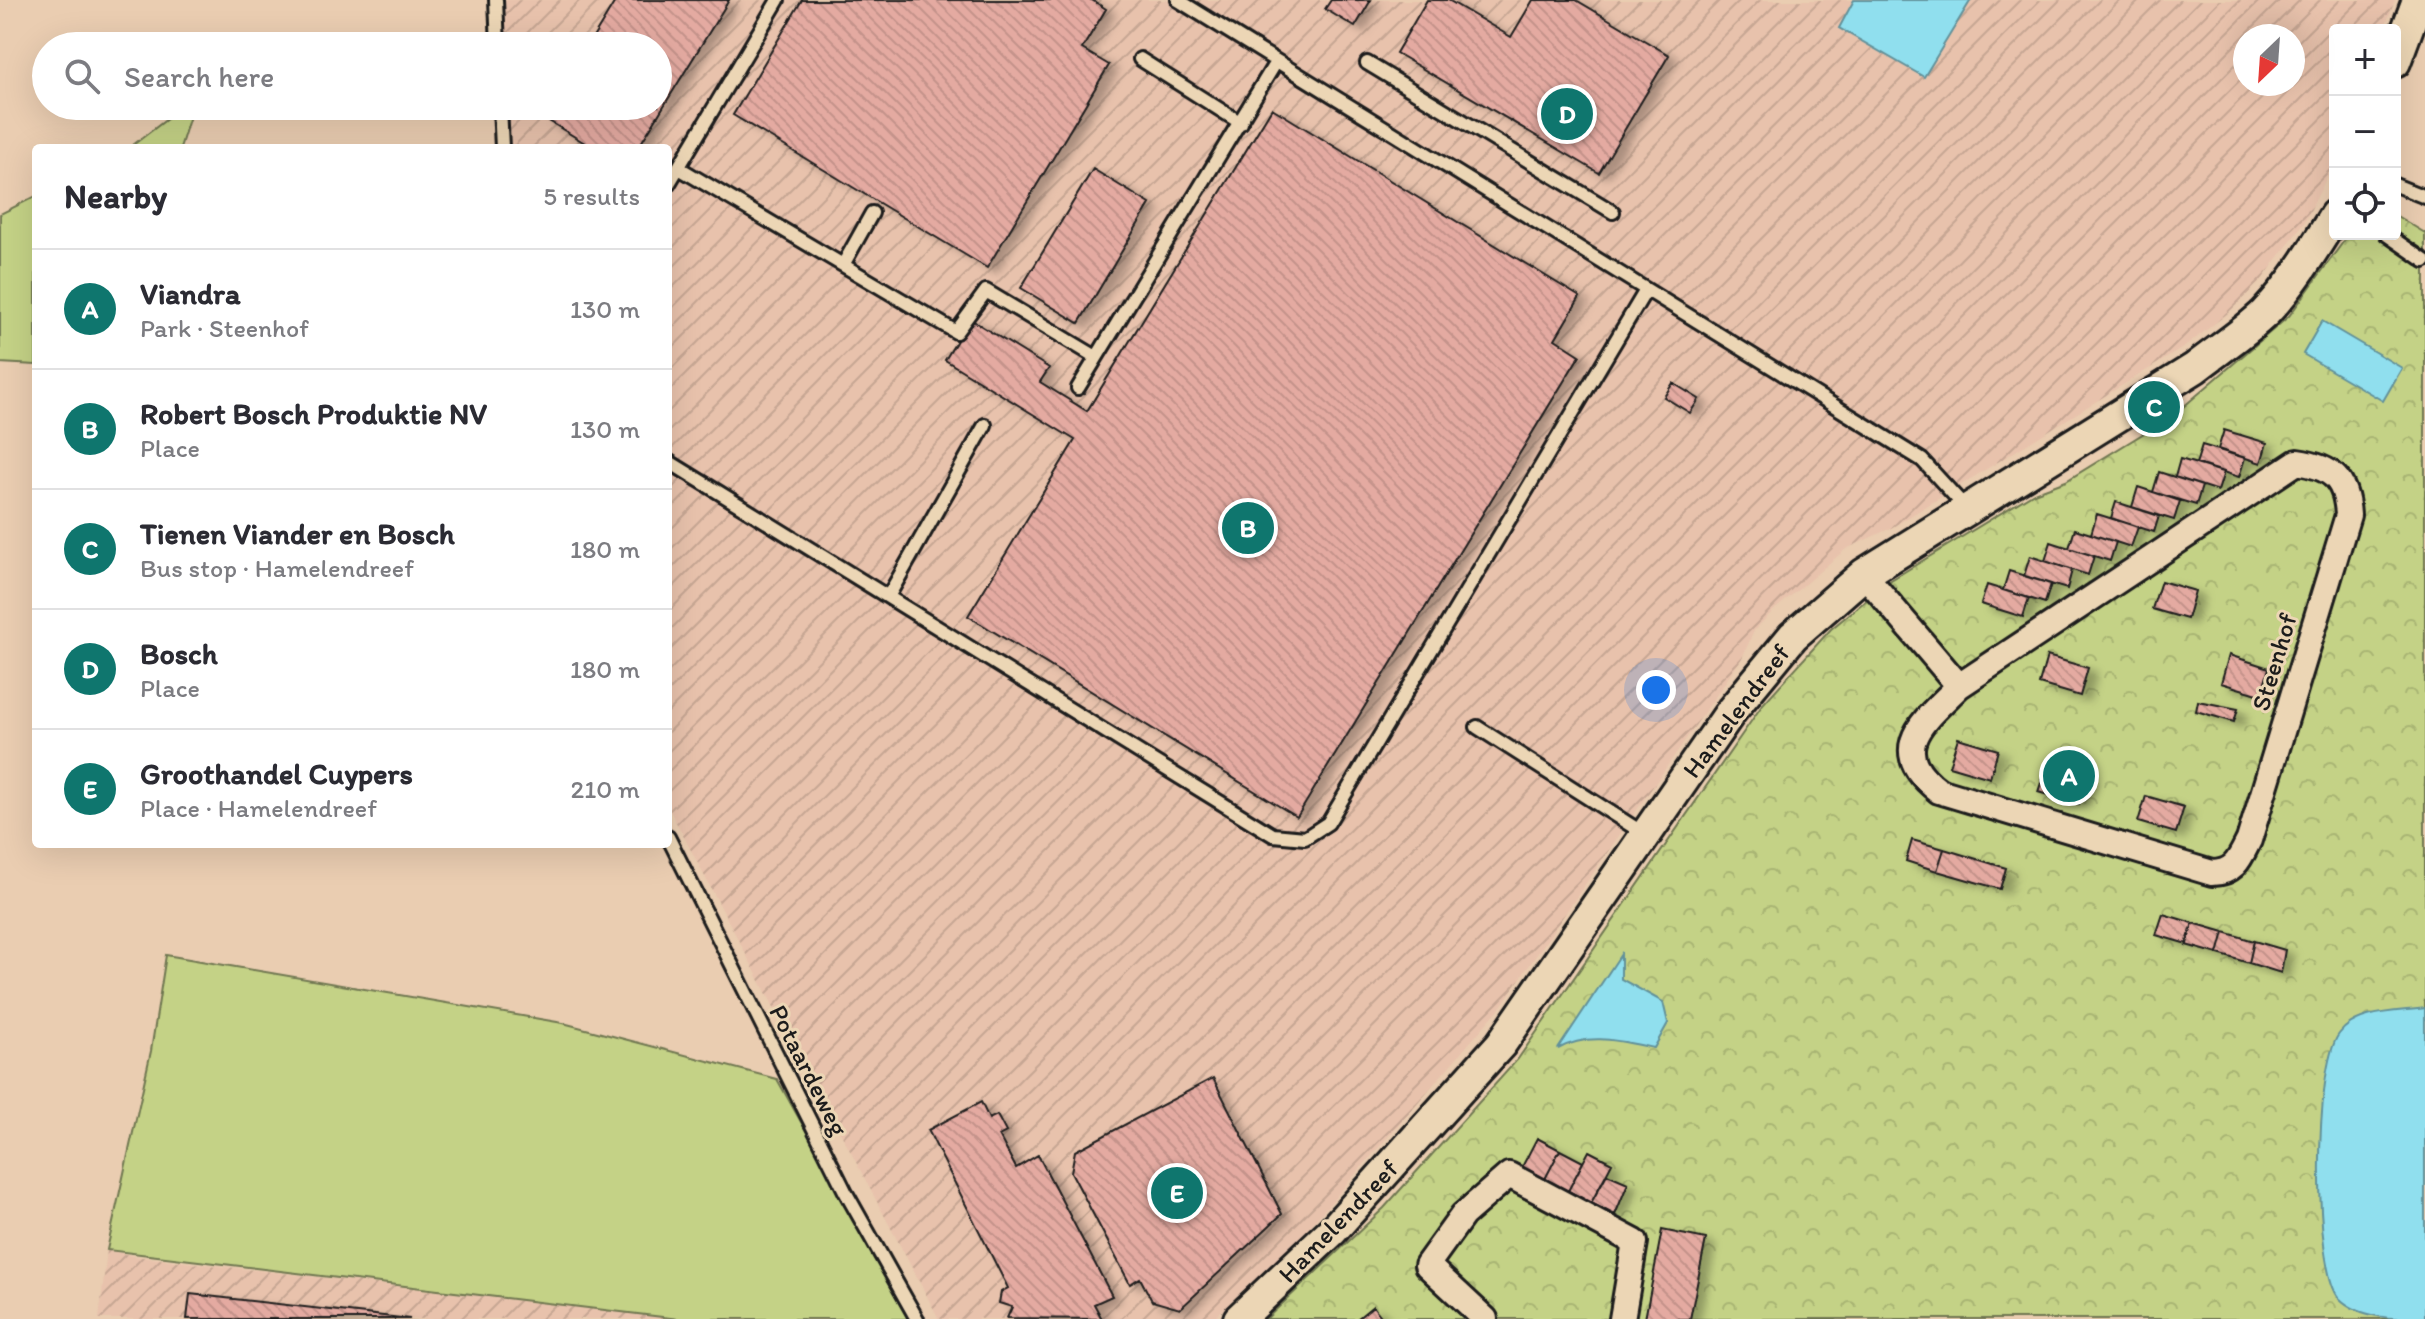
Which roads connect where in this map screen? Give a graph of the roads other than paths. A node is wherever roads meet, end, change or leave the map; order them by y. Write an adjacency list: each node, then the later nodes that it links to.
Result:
1 (496, 0): 5 (lane)
2 (778, 0): 13 (lane)
3 (1178, 0): 8 (lane)
4 (2418, 0): 6 (street)
5 (497, 32)
6 (2401, 46)
7 (1140, 59): 11 (lane)
8 (1276, 62): 11 (lane); 23 (lane)
9 (1367, 63): 17 (lane)
10 (501, 120): 12 (lane)
11 (1241, 123): 24 (lane)
12 (502, 144)
13 (679, 168): 14 (lane); 22 (lane)
14 (672, 179)
15 (2401, 187): 16 (lane)
16 (2425, 197)
17 (1613, 212)
18 (872, 213): 22 (lane)
19 (2329, 224): 28 (street, Hamelendreef)
20 (2395, 240): 21 (lane)
21 (2425, 261)
22 (843, 265): 24 (lane)
23 (1646, 290): 28 (lane); 30 (lane)
24 (1096, 357): 25 (lane)
25 (1078, 388)
26 (985, 425): 30 (lane)
27 (672, 463): 30 (lane)
28 (1966, 508): 29 (street, Hamelendreef)
29 (1864, 574): 31 (street); 33 (street, Hamelendreef)
30 (889, 595)
31 (1959, 686): 31 (street, Steenhof)
32 (1477, 727): 33 (lane)
33 (1647, 835): 36 (street, Hamelendreef)
34 (672, 845): 35 (lane, Potaardeweg)
35 (917, 1319)
36 (1239, 1319)
37 (1485, 1319): 38 (street)
38 (1622, 1319)

